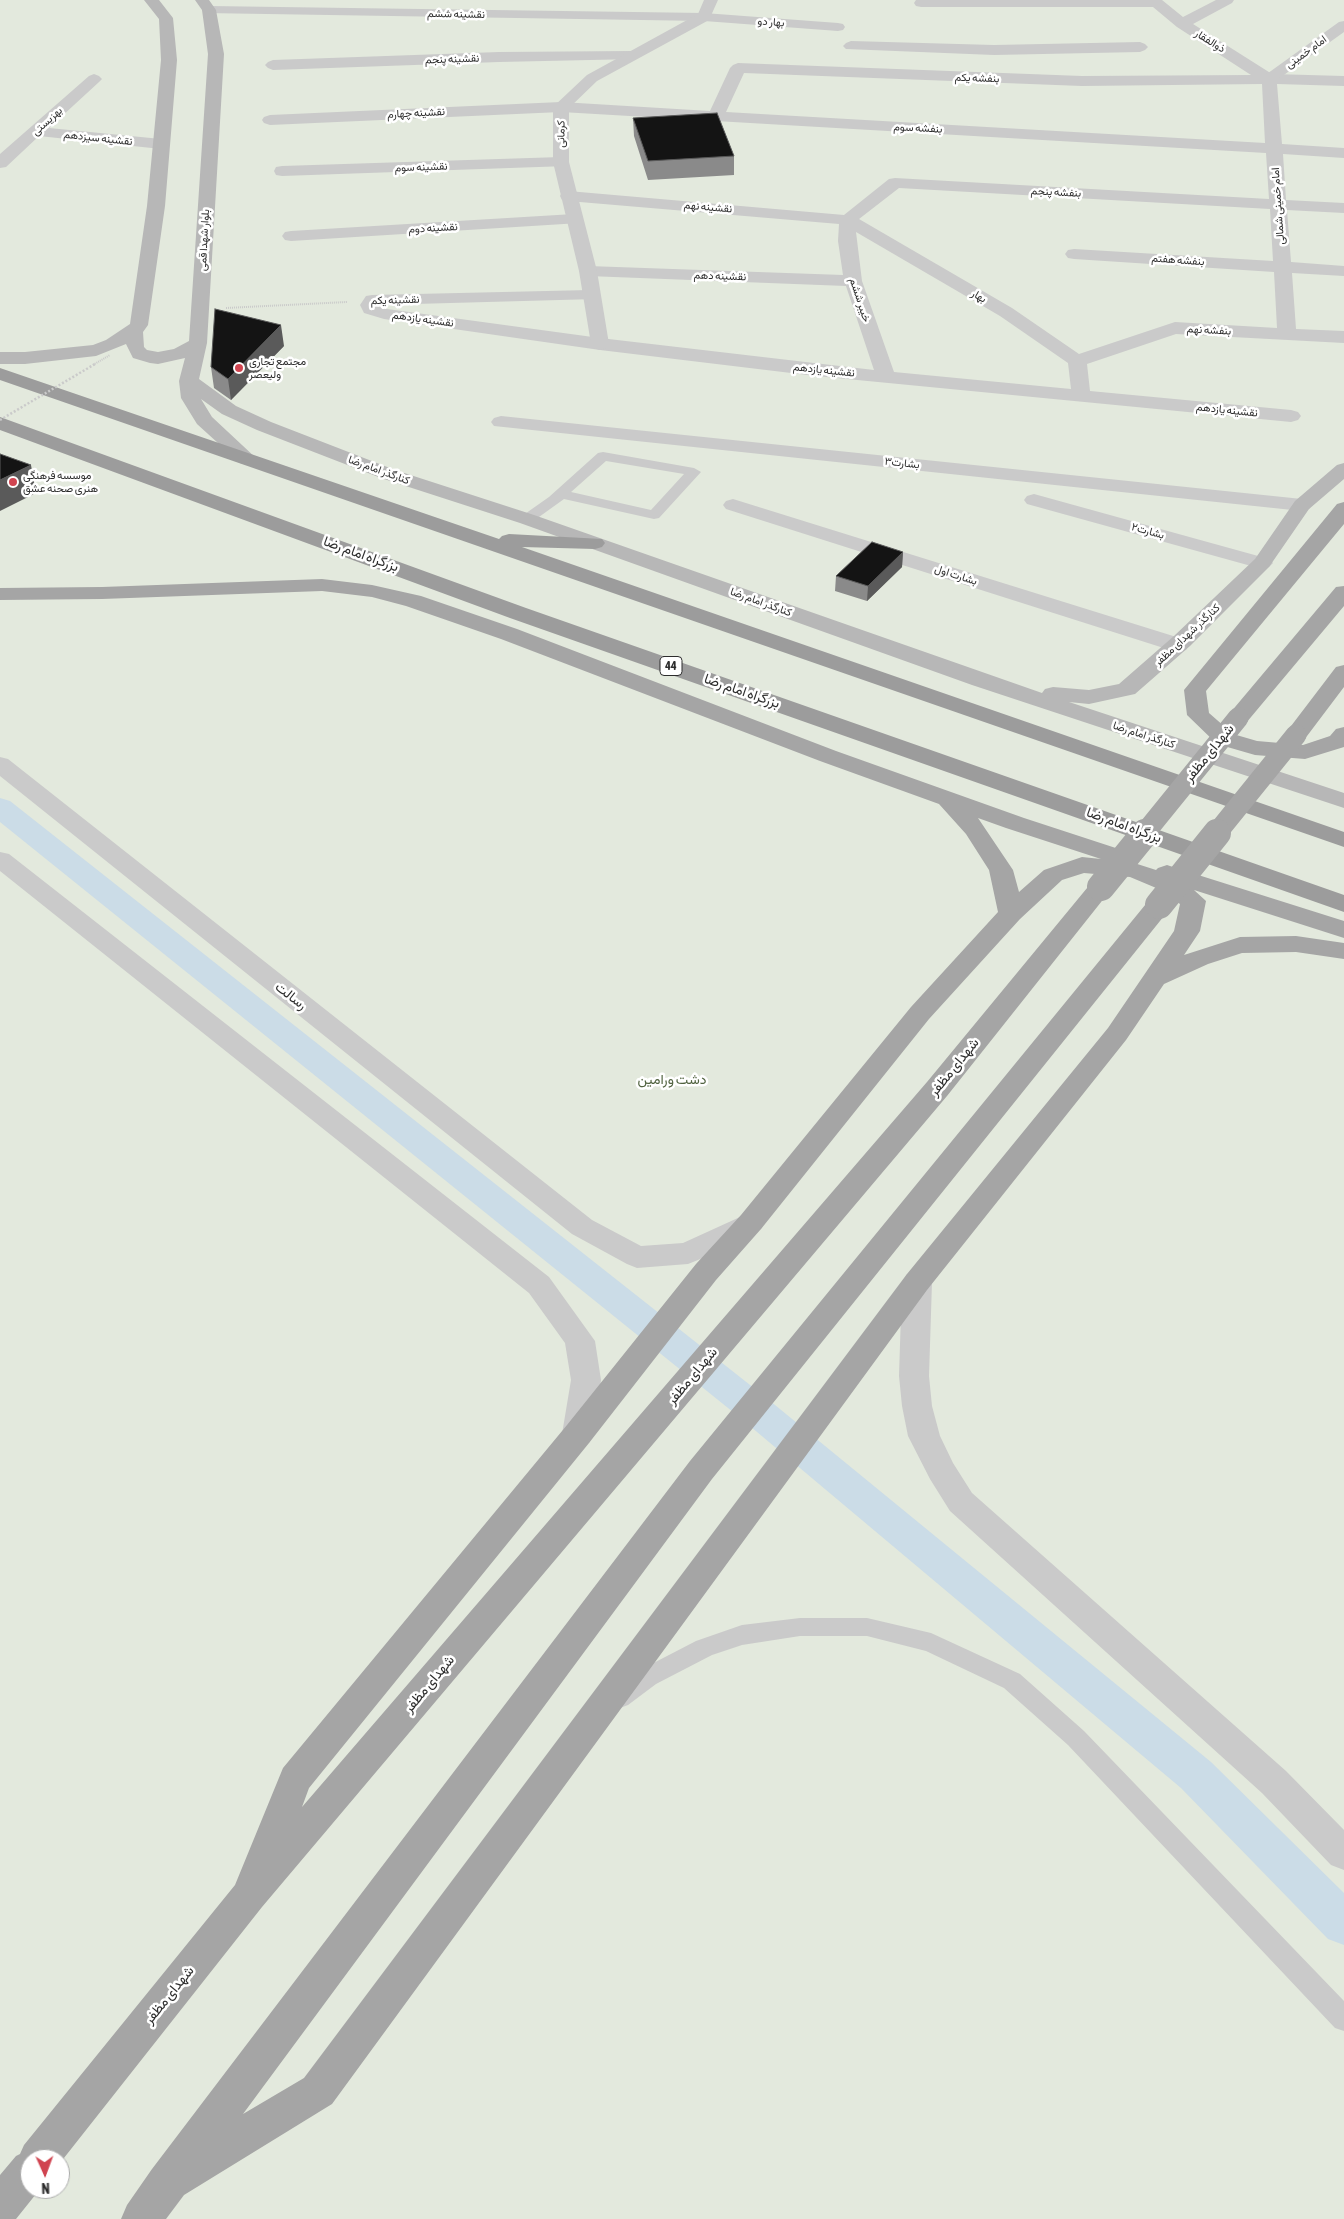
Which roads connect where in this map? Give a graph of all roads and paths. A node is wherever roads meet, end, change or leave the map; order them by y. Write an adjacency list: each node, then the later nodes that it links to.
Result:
1 (151, 0): 24 (main road)
2 (710, 0): 7 (street)
3 (1227, 0): 8 (street)
4 (1154, 1): 5 (street); 8 (street, ذوالفقار)
5 (921, 3)
6 (206, 5): 7 (street, نقشینه ششم); 43 (main road, بلوار شهدا قمی)
7 (704, 17): 10 (street, بهار دو); 14 (street, کرمانی)
8 (1182, 24): 18 (street, ذوالفقار)
9 (1344, 25): 18 (street, امام خمینی)
10 (838, 27)
11 (850, 46): 13 (street)
12 (1140, 47): 13 (street)
13 (994, 50): 17 (street)
14 (631, 56): 15 (street, نقشینه پنجم); 20 (street, کرمانی)
15 (273, 65)
16 (94, 79): 23 (street, بهزیستی)
17 (1004, 79): 18 (street, بنفشه یکم); 21 (street, بنفشه یکم)
18 (1269, 79): 19 (street, بنفشه یکم); 25 (street, امام خمینی شمالی)
19 (1344, 82)
20 (561, 107): 21 (street, بنفشه سوم); 22 (street, نقشینه چهارم); 28 (street, کرمانی)
21 (716, 116): 25 (street, بنفشه سوم)
22 (270, 120)
23 (35, 131): 24 (street, نقشینه سیزدهم); 27 (street, بهزیستی)
24 (161, 144): 44 (main road)
25 (1274, 148): 26 (street, بنفشه سوم); 31 (street, امام خمینی شمالی)
26 (1344, 153)
27 (0, 162)
28 (561, 162): 29 (street, نقشینه سوم); 30 (street, کرمانی)
29 (282, 171)
30 (568, 196): 33 (street, کرمانی); 34 (street, نقشینه نهم)
31 (1278, 204): 32 (street, بنفشه پنجم); 34 (street, بنفشه پنجم); 37 (street, امام خمینی شمالی)
32 (1344, 208)
33 (574, 219): 35 (street, نقشینه دوم); 39 (street, کرمانی)
34 (848, 220): 40 (street, خیبر ششم); 51 (street, بهار)
35 (292, 236)
36 (1074, 254): 37 (street, بنفشه هفتم)
37 (1282, 267): 38 (street, بنفشه هفتم); 45 (street, امام خمینی شمالی)
38 (1344, 271)
39 (588, 272): 40 (street, نقشینه دهم); 41 (street, کرمانی)
40 (853, 281): 53 (street, خیبر ششم)
41 (590, 295): 42 (street, نقشینه یکم); 48 (street, کرمانی)
42 (372, 300): 43 (path, نقشینه یکم); 48 (street, نقشینه یازدهم)
43 (200, 309): 47 (main road, بلوار شهدا قمی)
44 (134, 331): 47 (main road); 50 (main road)
45 (1288, 334): 46 (street, بنفشه نهم); 51 (street, بنفشه نهم)
46 (1344, 337)
47 (198, 343): 54 (main road, بلوار شهدا قمی)
48 (600, 344): 53 (street, نقشینه یازدهم)
49 (110, 355): 57 (path, bridge)
50 (0, 358)
51 (1077, 361): 55 (street)
52 (0, 374): 59 (highway)
53 (886, 376): 55 (street, نقشینه یازدهم)
54 (189, 381): 59 (main road, بلوار شهدا قمی); 66 (main road, کنارگذر امام رضا)
55 (1081, 395): 56 (street, نقشینه یازدهم)
56 (1291, 416)
57 (0, 421): 81 (highway, بزرگراه امام رضا / 44)
58 (501, 422): 64 (street, بشارت۳)
59 (247, 460): 67 (highway)
60 (1344, 469): 64 (main road, کنارگذر شهدای مظفر)
61 (562, 494): 61 (lane); 66 (lane)
62 (1034, 500): 69 (street, بشارت۲)
63 (734, 505): 72 (street, بشارت اول)
64 (1302, 505): 69 (main road, کنارگذر شهدای مظفر)
65 (1344, 508): 75 (main road)
66 (526, 519): 68 (main road, کنارگذر امام رضا)
67 (480, 539): 68 (highway); 79 (highway)
68 (595, 544): 74 (main road, کنارگذر امام رضا)
69 (1262, 563): 72 (main road, کنارگذر شهدای مظفر)
70 (1344, 592): 91 (main road, شهدای مظفر, bridge)
71 (0, 594): 77 (main road)
72 (1178, 645): 74 (main road, کنارگذر شهدای مظفر)
73 (1344, 672): 95 (main road, bridge)
74 (980, 680): 78 (main road, کنارگذر امام رضا)
75 (1344, 734)
76 (0, 764): 86 (street, رسالت)
77 (944, 796): 82 (main road); 83 (main road)
78 (1344, 801)
79 (1344, 840)
80 (0, 860): 88 (street)
81 (1344, 904)
82 (1011, 913): 85 (main road); 86 (main road)
83 (1344, 930)
84 (1344, 952): 85 (main road)
85 (1155, 979): 87 (main road)
86 (751, 1222): 88 (main road)
87 (917, 1282): 89 (main road); 90 (street)
88 (578, 1434): 91 (main road)
89 (595, 1717): 92 (lane); 95 (main road)
90 (1344, 1854)
91 (249, 1895): 93 (main road, شهدای مظفر)
92 (1344, 2019)
93 (46, 2149)
94 (20, 2182): 96 (main road)
95 (166, 2183): 97 (main road)
96 (0, 2207)
97 (141, 2219)

